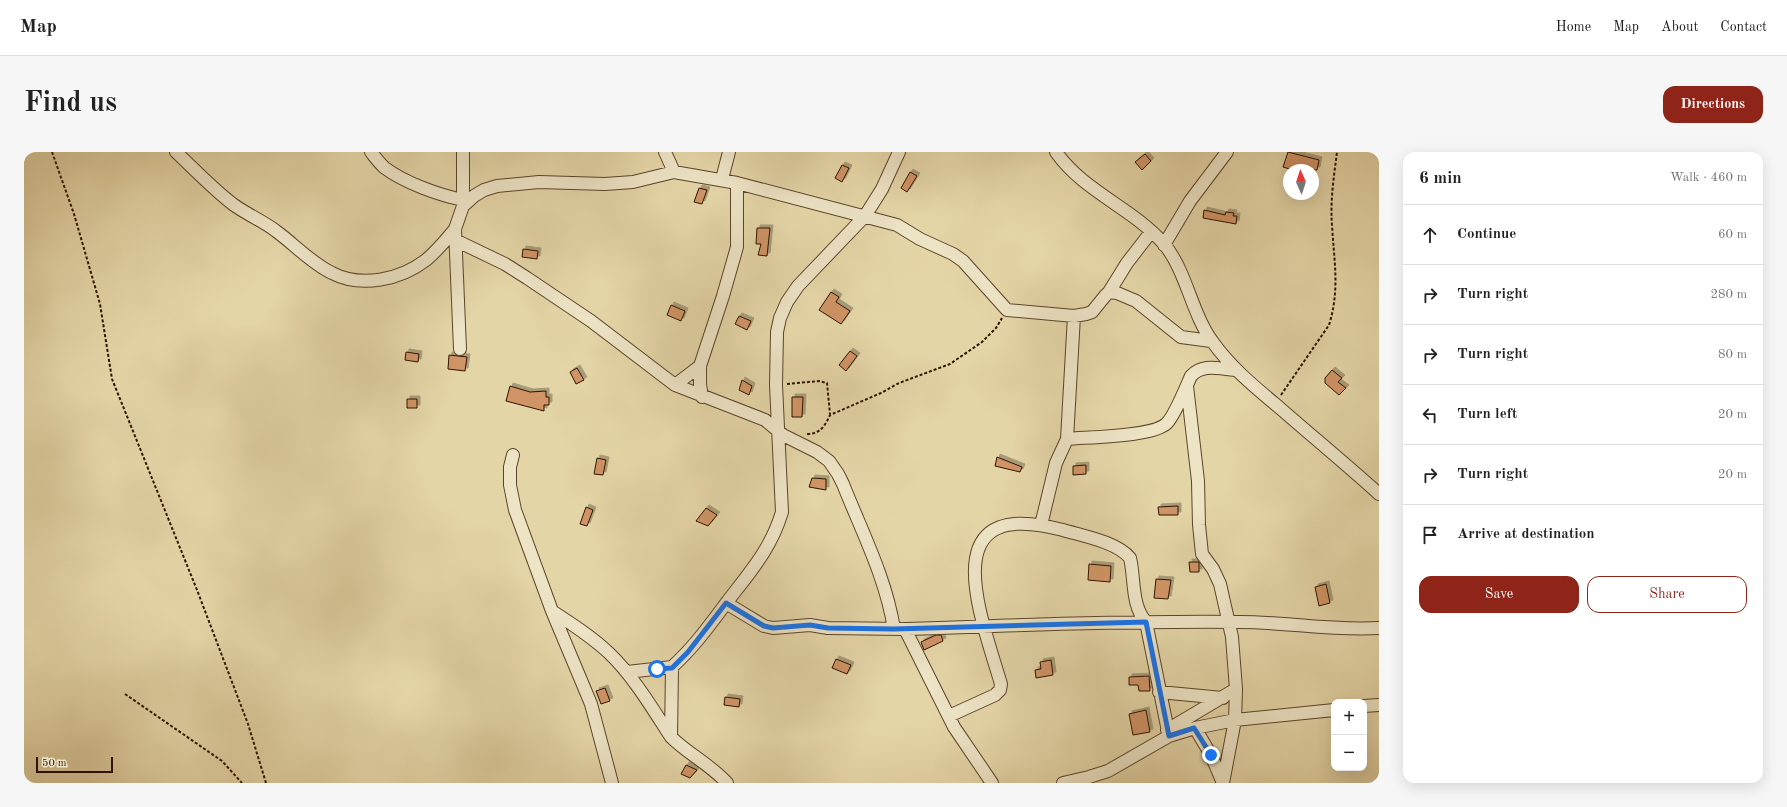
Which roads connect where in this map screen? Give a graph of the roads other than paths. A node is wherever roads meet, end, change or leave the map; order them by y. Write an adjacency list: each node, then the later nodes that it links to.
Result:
1 (176, 152): 15 (street)
2 (371, 152): 12 (street)
3 (463, 152): 12 (street)
4 (665, 152): 9 (street)
5 (729, 152): 10 (street)
6 (899, 152): 13 (street)
7 (1056, 152): 14 (street)
8 (1227, 152): 16 (street)
9 (674, 172): 10 (street); 12 (street)
10 (722, 179): 11 (street)
11 (737, 183): 13 (street); 21 (street)
12 (463, 203): 15 (street)
13 (865, 216): 18 (street); 26 (street)
14 (1151, 232): 16 (street); 17 (street)
15 (455, 234): 20 (street); 23 (street)
16 (1164, 245): 19 (street)
17 (1109, 292): 18 (street); 19 (street)
18 (1074, 316): 27 (street)
19 (1211, 341): 22 (street)
20 (460, 349)
21 (700, 366): 23 (street); 25 (street)
22 (1235, 370): 24 (street); 29 (street)
23 (675, 385): 25 (street)
24 (1187, 386): 27 (street); 34 (street)
25 (702, 396): 26 (street)
26 (778, 431): 31 (street); 38 (street)
27 (1067, 439): 30 (street)
28 (513, 455): 32 (street)
29 (1379, 494)
30 (1041, 524): 33 (street); 36 (street)
31 (726, 603): 38 (street); 40 (street)
32 (552, 611): 41 (street); 53 (street)
33 (1146, 622): 34 (street); 36 (street); 43 (street)
34 (1229, 622): 35 (street); 39 (street)
35 (1253, 622): 37 (street); 39 (street)
36 (983, 626): 38 (street); 48 (street)
37 (1379, 628)
38 (900, 629): 48 (street)
39 (1232, 637): 42 (street)
40 (672, 668): 41 (street); 52 (street)
41 (627, 672): 52 (street)
42 (1236, 689): 44 (street); 49 (street)
43 (1159, 692): 44 (street); 51 (street)
44 (1223, 698): 51 (street)
45 (1379, 705): 46 (street)
46 (1367, 706)
47 (1331, 710): 49 (street)
48 (949, 716): 55 (street)
49 (1236, 720): 50 (street); 50 (street)
50 (1194, 728): 51 (street)
51 (1168, 733): 56 (street)
52 (671, 737): 54 (street)
53 (612, 783)
54 (727, 783)
55 (992, 783)
56 (1063, 783)

